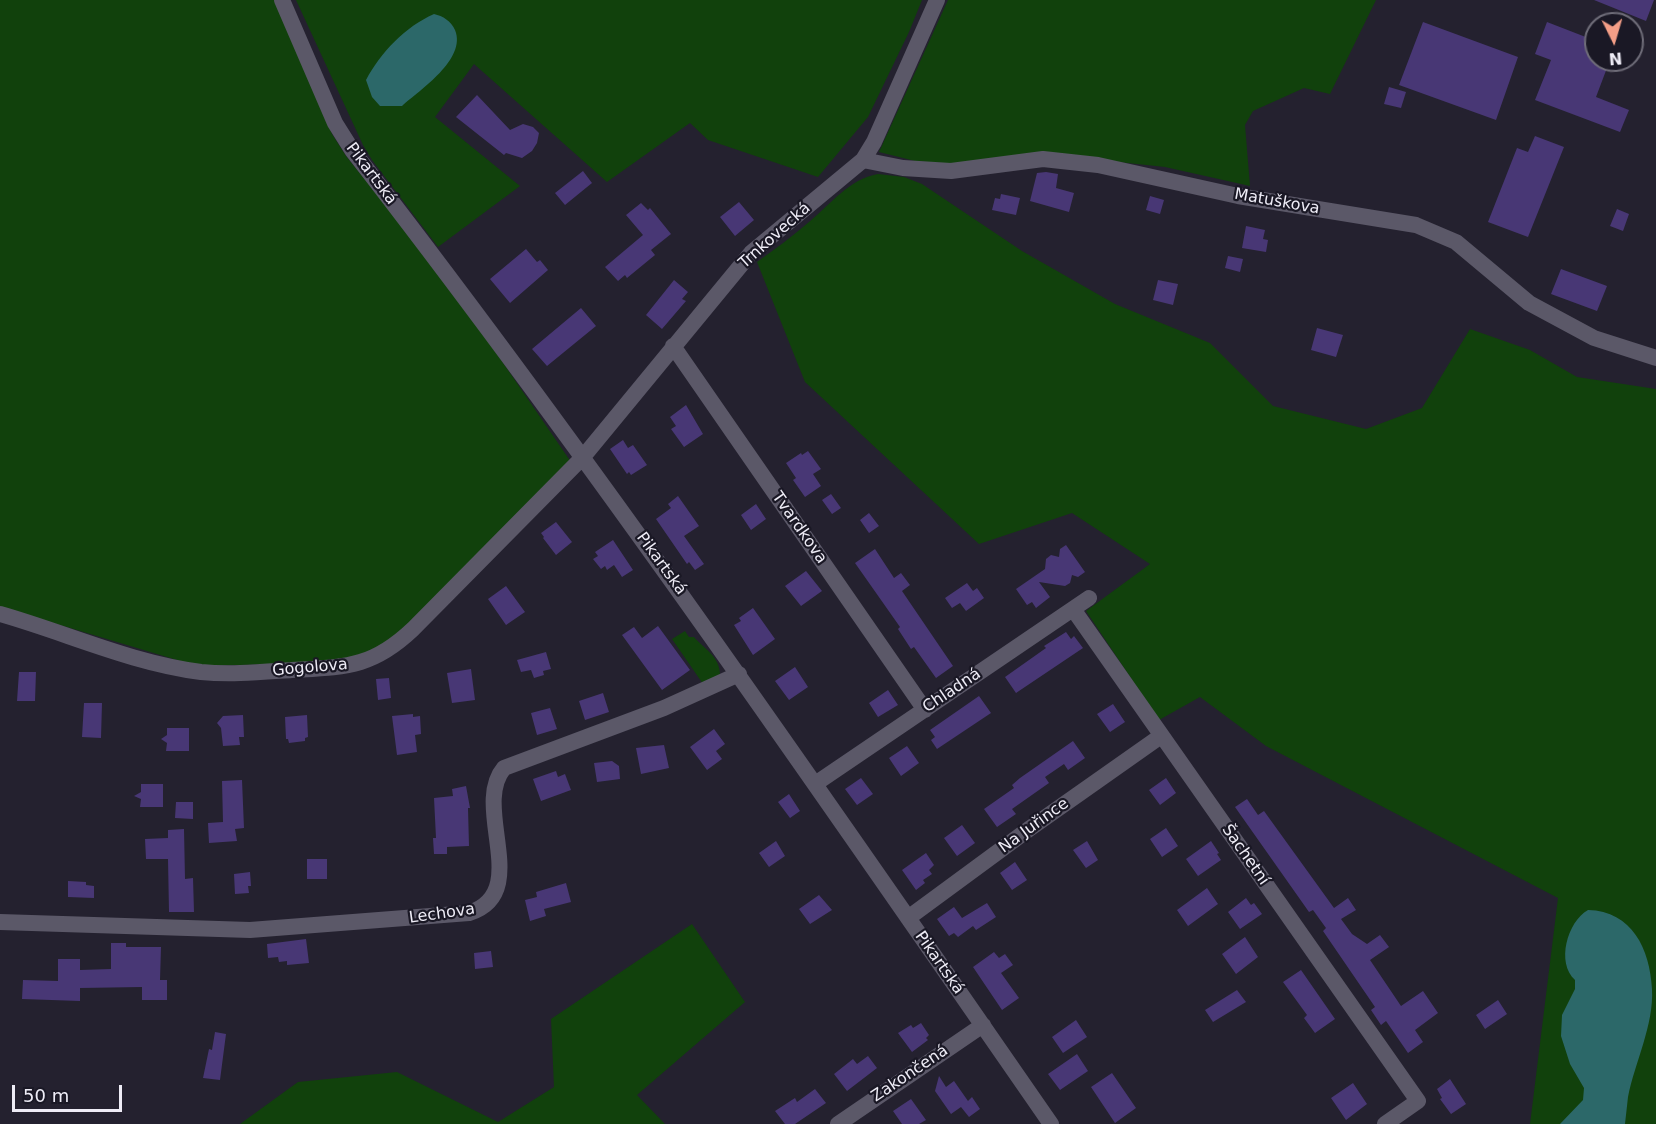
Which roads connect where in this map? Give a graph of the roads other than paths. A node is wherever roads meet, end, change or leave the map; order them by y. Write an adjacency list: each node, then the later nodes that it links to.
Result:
1 (282, 0): 6 (street, Pikartská)
2 (937, 0): 3 (street, Trnkovecká)
3 (863, 160): 4 (street, Trnkovecká); 5 (street, Matuškova)
4 (673, 346): 6 (street, Trnkovecká); 11 (street, Tvardkova)
5 (1656, 358)
6 (583, 457): 9 (street, Gogolova); 10 (street, Pikartská)
7 (1089, 598): 8 (street, Chladná)
8 (1073, 609): 11 (street, Chladná); 12 (street, Šachetní)
9 (0, 614)
10 (740, 674): 13 (street, Pikartská); 15 (street, Lechova)
11 (925, 710): 13 (street, Chladná)
12 (1161, 736): 14 (street, Na Juřince); 19 (street, Šachetní)
13 (815, 784): 14 (street, Pikartská)
14 (908, 918): 16 (street, Pikartská)
15 (0, 922)
16 (983, 1025): 17 (street, Zakončená); 18 (street, Pikartská)
17 (838, 1124)
18 (1051, 1124)
19 (1385, 1124)

